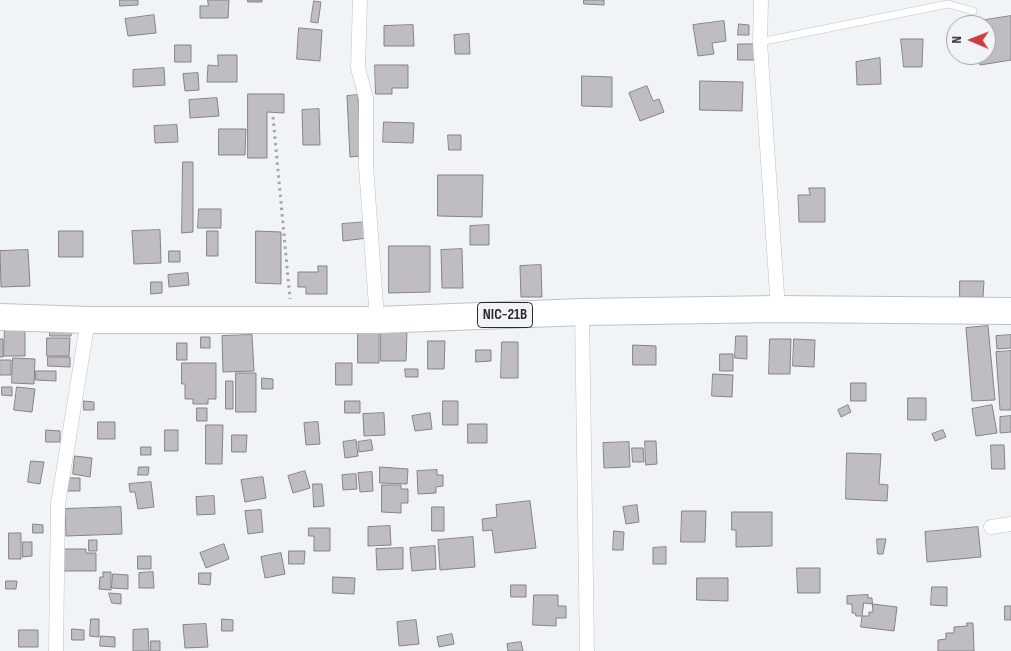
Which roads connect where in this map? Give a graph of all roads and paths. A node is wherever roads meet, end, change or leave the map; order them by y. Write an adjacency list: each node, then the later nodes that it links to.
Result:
1 (360, 0): 12 (street)
2 (761, 0): 4 (street)
3 (974, 11): 4 (lane)
4 (760, 42): 6 (street)
5 (273, 117): 11 (path)
6 (778, 309): 7 (highway, NIC-21B); 8 (highway, NIC-21B)
7 (1011, 310)
8 (582, 312): 12 (highway, NIC-21B); 16 (street)
9 (0, 317): 10 (highway, NIC-21B)
10 (88, 320): 11 (highway, NIC-21B); 15 (street)
11 (291, 320): 12 (highway, NIC-21B)
12 (376, 320)
13 (1011, 524): 14 (street)
14 (990, 527)
15 (56, 651)
16 (587, 651)

